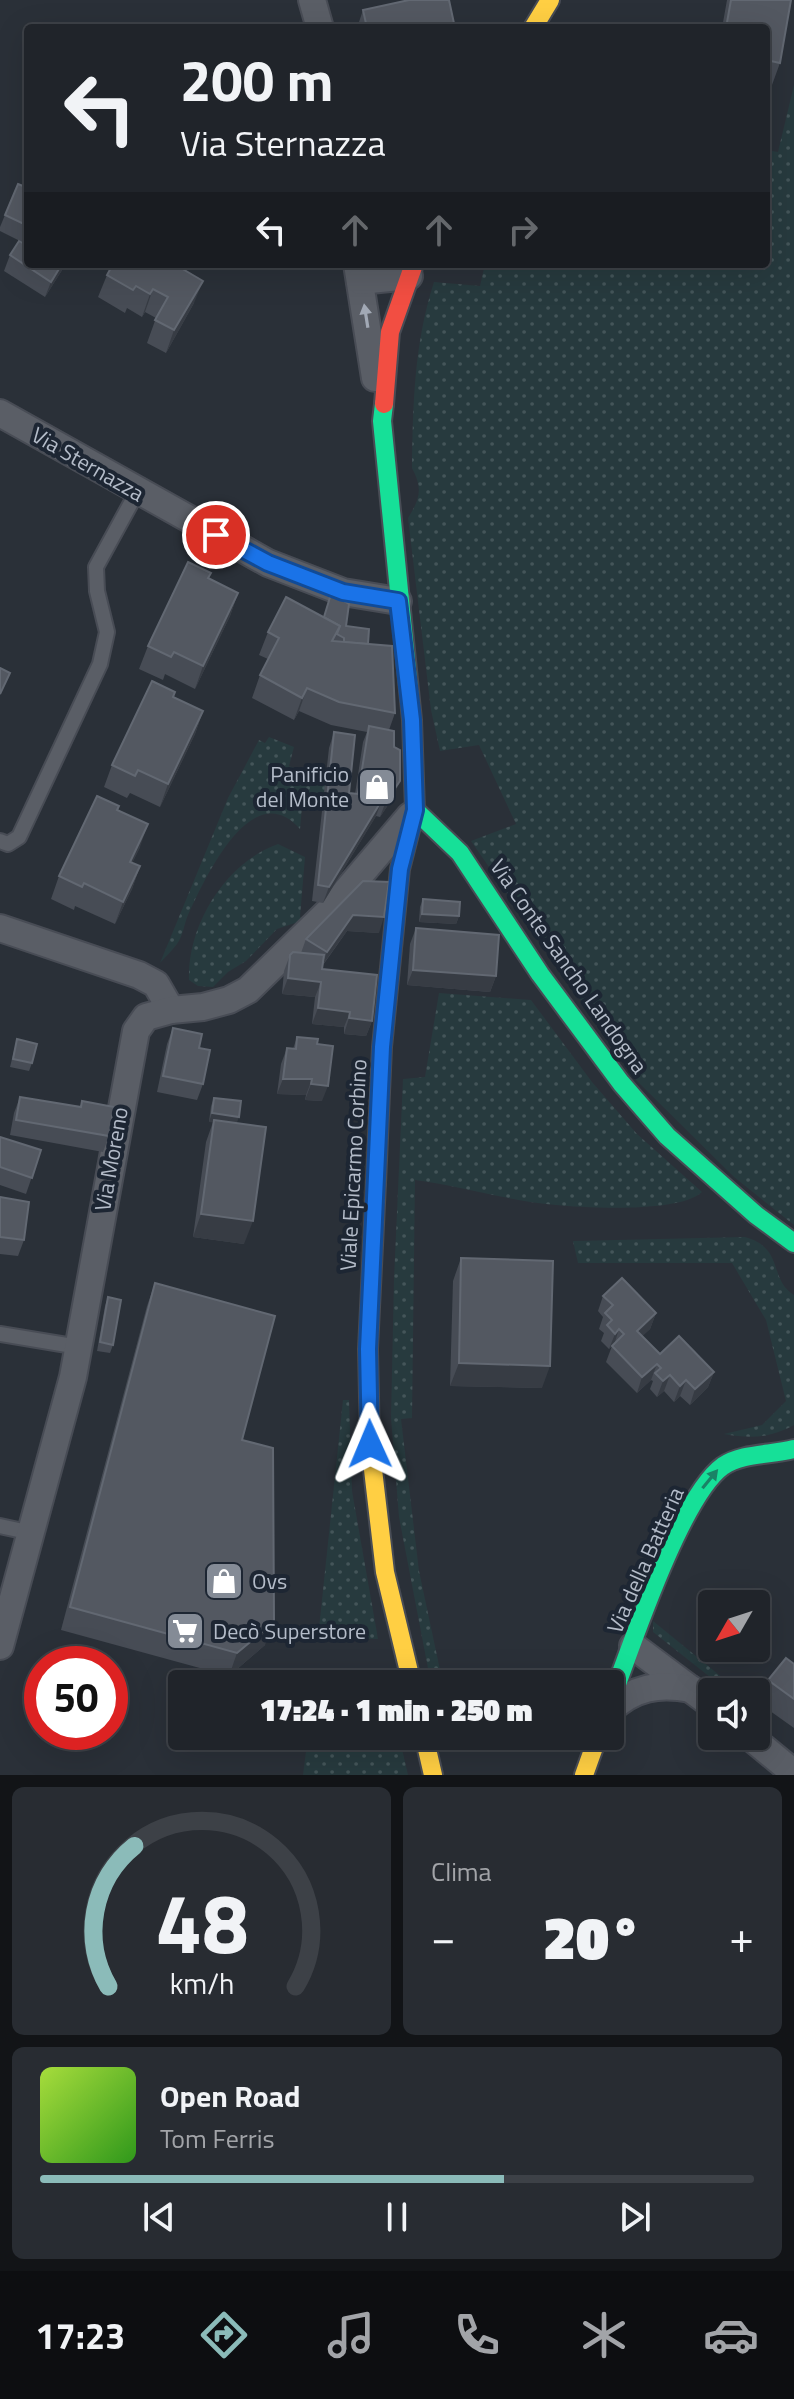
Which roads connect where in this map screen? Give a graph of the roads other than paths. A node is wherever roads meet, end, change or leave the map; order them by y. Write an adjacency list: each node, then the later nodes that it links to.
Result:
1 (312, 0): 3 (street)
2 (550, 0): 4 (main road)
3 (319, 24)
4 (535, 24)
5 (411, 270): 6 (street); 8 (main road, Viale Epicarmo Corbino)
6 (359, 272): 8 (street, one-way to 6)
7 (0, 413): 9 (street, Via Sternazza)
8 (382, 421): 10 (main road, Viale Epicarmo Corbino)
9 (137, 492): 10 (street, Via Sternazza); 12 (lane)
10 (398, 601): 11 (main road, Viale Epicarmo Corbino)
11 (415, 810): 13 (street, Via Moreno); 14 (main road, Viale Epicarmo Corbino); 17 (main road, Via Conte Sancho Landogna)
12 (0, 841)
13 (370, 863): 14 (street); 16 (street, Via Moreno)
14 (400, 869): 25 (main road, Viale Epicarmo Corbino)
15 (0, 928): 16 (street)
16 (171, 1010): 19 (street, Via Moreno)
17 (794, 1243)
18 (0, 1334): 19 (lane)
19 (79, 1347): 22 (street, Via Moreno)
20 (794, 1449): 24 (main road, Via della Batteria, one-way to 20)
21 (0, 1526): 22 (lane)
22 (32, 1533): 23 (street, Via Moreno)
23 (0, 1646)
24 (633, 1646): 26 (main road, Via della Batteria); 27 (street)
25 (409, 1670)
26 (623, 1670)
27 (698, 1693)
28 (698, 1695): 29 (street)
29 (624, 1697)
30 (427, 1750): 34 (main road)
31 (593, 1750): 35 (main road)
32 (766, 1750): 33 (street)
33 (794, 1773)
34 (433, 1775)
35 (584, 1775)

